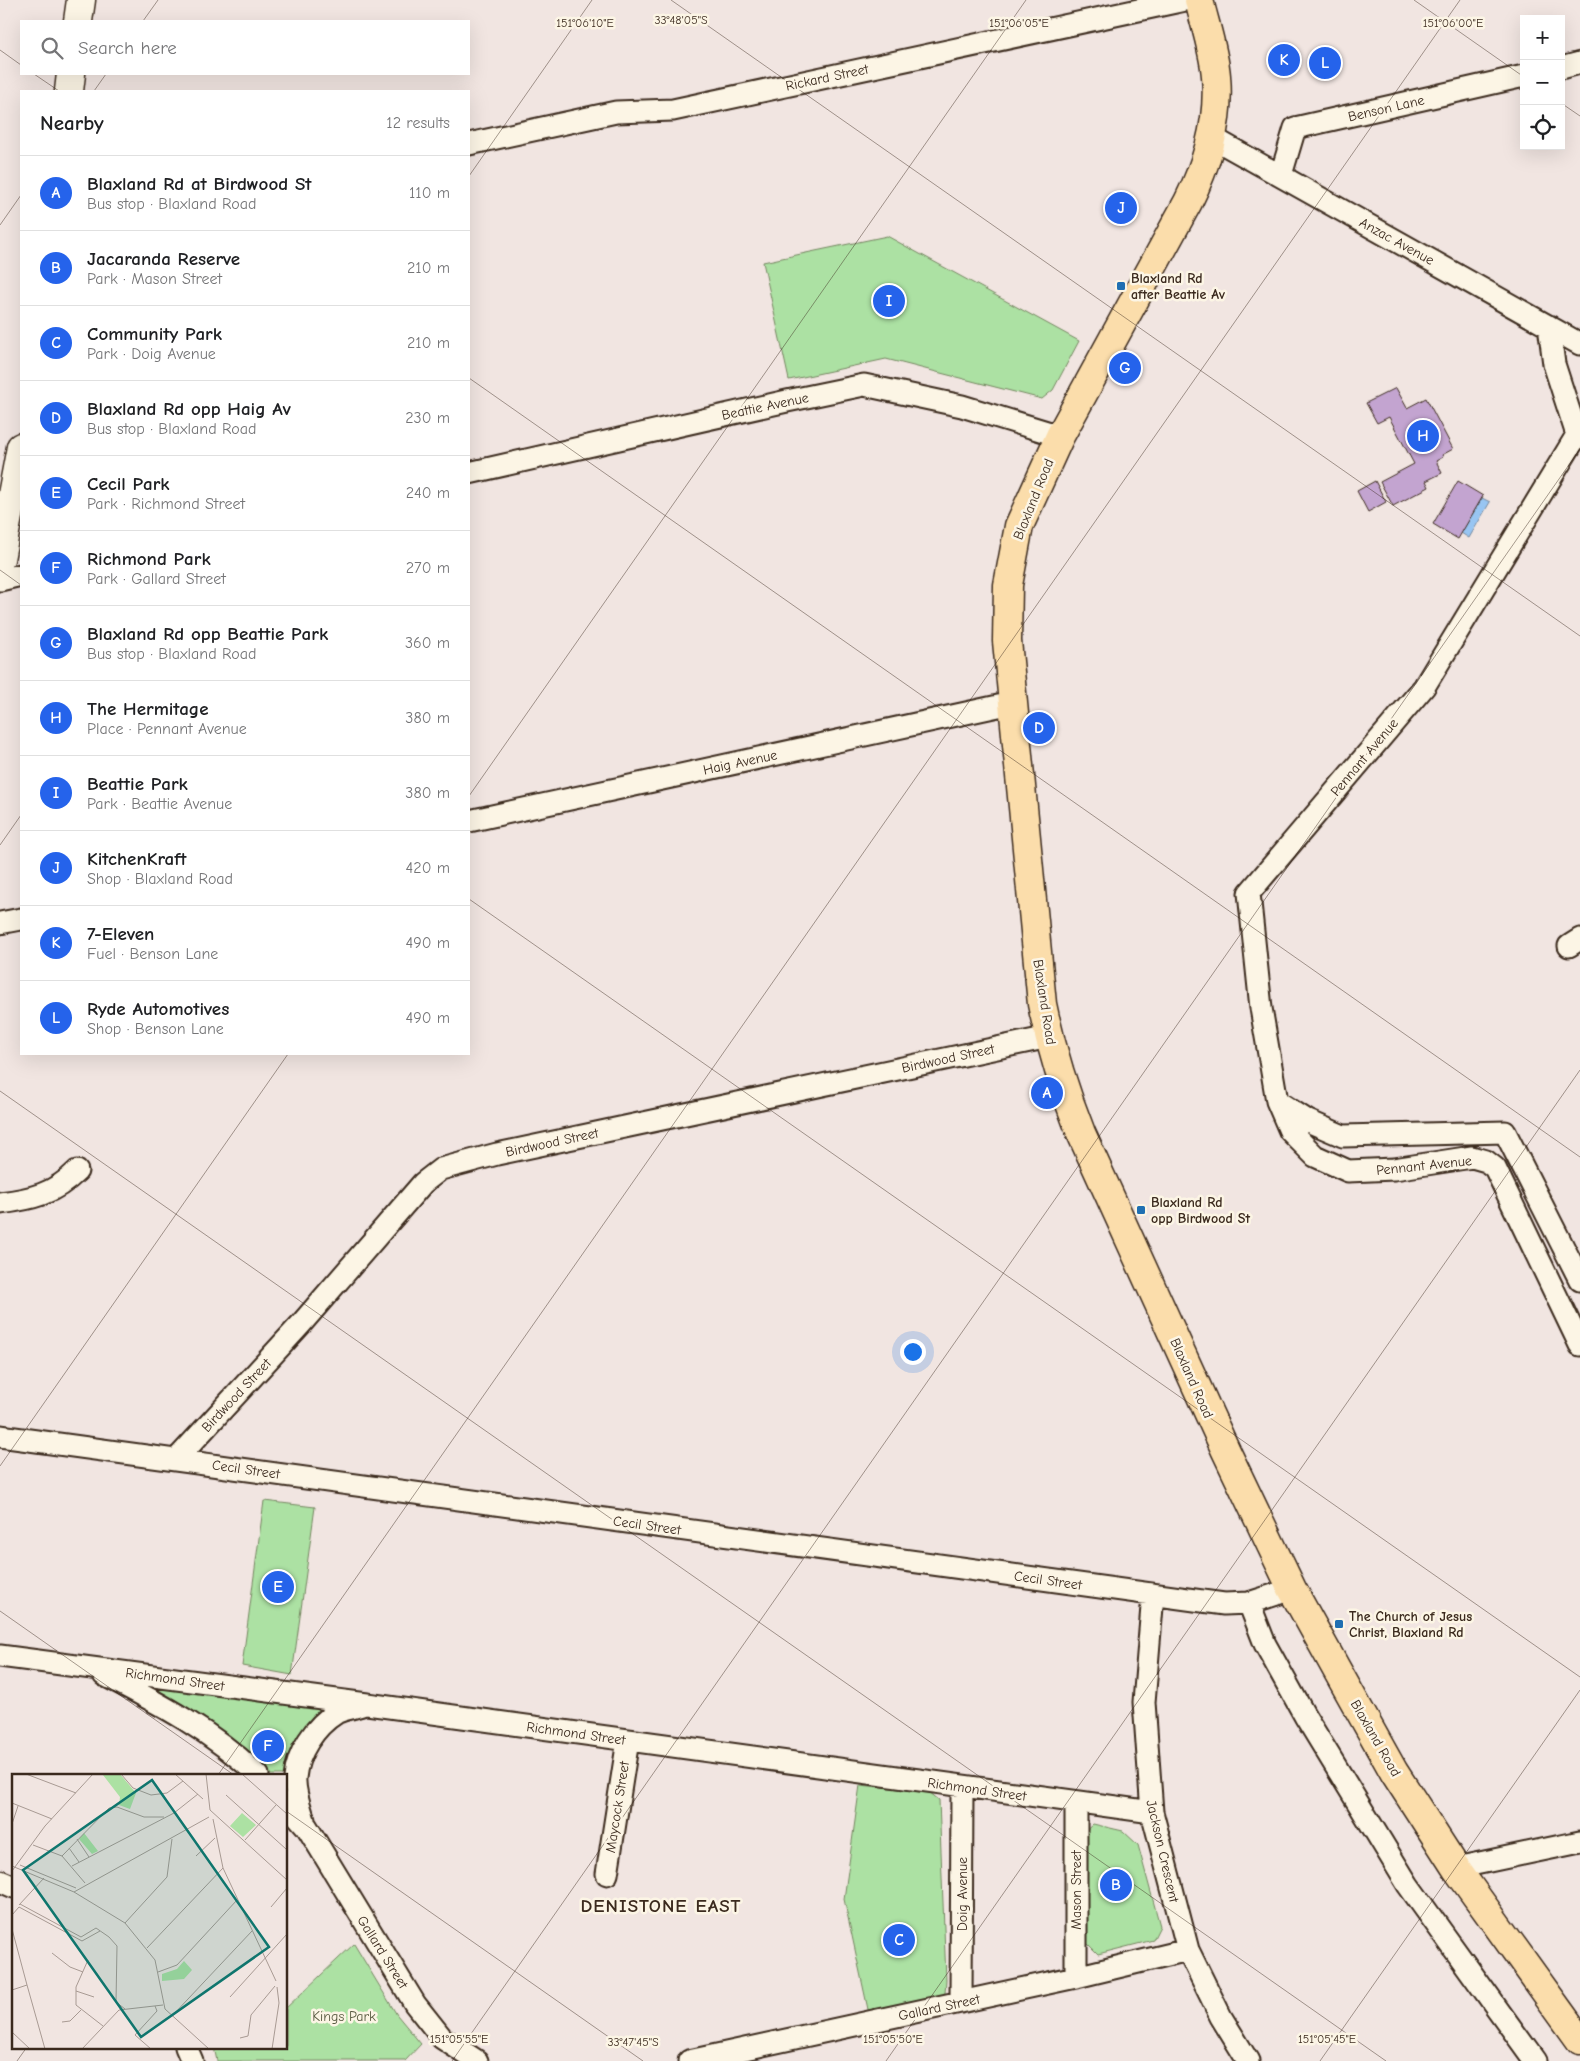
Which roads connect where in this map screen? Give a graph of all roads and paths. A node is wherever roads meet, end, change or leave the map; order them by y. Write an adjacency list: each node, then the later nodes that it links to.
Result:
1 (80, 0): 4 (street)
2 (1185, 0): 11 (street, Rickard Street)
3 (1199, 0): 10 (main road, Blaxland Road)
4 (78, 20)
5 (1580, 63): 6 (street)
6 (1565, 67)
7 (71, 75): 9 (street)
8 (1520, 77): 12 (street, Benson Lane)
9 (69, 90)
10 (1213, 138): 12 (street, Anzac Avenue); 16 (main road, Blaxland Road)
11 (470, 144)
12 (1281, 176): 13 (street, Anzac Avenue)
13 (1549, 326): 14 (street, Anzac Avenue); 15 (street, Pennant Avenue)
14 (1580, 344)
15 (1578, 432): 27 (street, Pennant Avenue)
16 (1060, 436): 18 (street, Beattie Avenue); 22 (main road, Blaxland Road)
17 (20, 452): 19 (street)
18 (470, 473)
19 (0, 558)
20 (20, 575): 21 (street)
21 (0, 580)
22 (1012, 703): 23 (street, Haig Avenue); 26 (main road, Blaxland Road)
23 (470, 821)
24 (20, 919): 25 (street)
25 (0, 923)
26 (1049, 1036): 33 (street, Birdwood Street); 34 (main road, Blaxland Road)
27 (1277, 1101): 30 (street, Pennant Avenue); 31 (street, Pennant Avenue)
28 (77, 1170): 29 (street)
29 (0, 1203)
30 (1580, 1280)
31 (1580, 1345)
32 (0, 1436): 33 (street, Cecil Street)
33 (176, 1460): 35 (street, Cecil Street)
34 (1292, 1589): 36 (street, Cecil Street); 48 (main road, Blaxland Road)
35 (1153, 1594): 36 (street, Cecil Street); 45 (street, Jackson Crescent)
36 (1249, 1603): 61 (street)
37 (0, 1656): 38 (street, Richmond Street)
38 (89, 1667): 39 (street, Richmond Street); 41 (street)
39 (366, 1704): 40 (street, Richmond Street); 46 (street, Gallard Street)
40 (628, 1740): 42 (street, Richmond Street); 49 (street, Maycock Street)
41 (257, 1774)
42 (962, 1787): 43 (street, Richmond Street); 54 (street, Doig Avenue)
43 (1076, 1802): 45 (street, Richmond Street); 53 (street, Mason Street)
44 (288, 1805): 46 (street, Gallard Street)
45 (1152, 1812): 52 (street, Jackson Crescent)
46 (307, 1827): 58 (street, Gallard Street)
47 (1580, 1842): 48 (street)
48 (1456, 1868): 55 (main road, Blaxland Road)
49 (607, 1874)
50 (0, 1881): 51 (street)
51 (12, 1886)
52 (1188, 1950): 53 (street, Gallard Street); 60 (street, Jackson Crescent)
53 (1076, 1977): 54 (street, Gallard Street)
54 (961, 2002): 59 (street, Gallard Street)
55 (1580, 2040)
56 (186, 2048): 57 (street)
57 (192, 2061)
58 (477, 2061)
59 (689, 2061)
60 (1248, 2061)
61 (1535, 2061)

